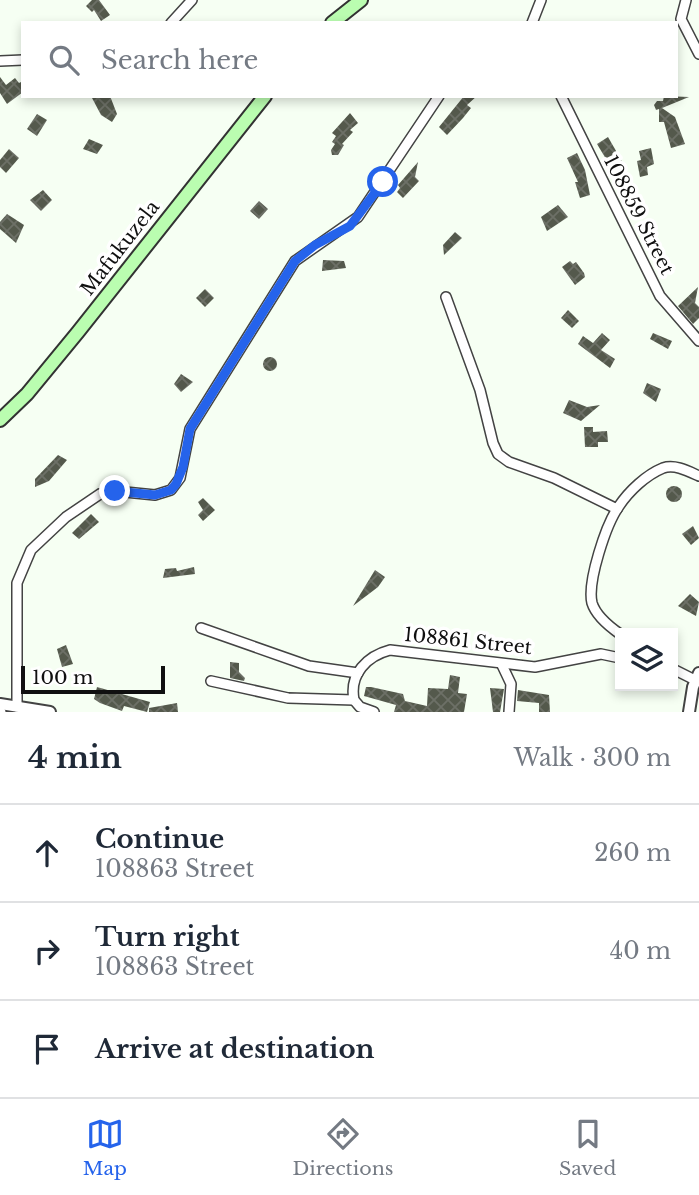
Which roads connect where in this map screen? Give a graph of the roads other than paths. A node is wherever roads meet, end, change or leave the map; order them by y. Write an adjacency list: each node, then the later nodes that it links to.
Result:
1 (192, 0): 5 (street)
2 (361, 0): 6 (main road)
3 (541, 0): 7 (street)
4 (686, 0): 8 (street)
5 (173, 21)
6 (335, 21)
7 (533, 21)
8 (699, 54)
9 (21, 60): 10 (street)
10 (0, 61)
11 (263, 98): 16 (main road, Mafukuzela)
12 (438, 98): 31 (street)
13 (562, 98): 15 (street, 108859 Street)
14 (446, 297): 18 (street)
15 (699, 341)
16 (0, 421)
17 (699, 476): 18 (street)
18 (617, 509): 20 (street)
19 (201, 628): 24 (street)
20 (615, 630)
21 (615, 657): 22 (street, 108861 Street)
22 (502, 665): 24 (street, 108861 Street); 34 (street)
23 (678, 672): 25 (street)
24 (358, 673): 29 (street)
25 (682, 675): 26 (street); 27 (street)
26 (697, 677): 35 (street)
27 (678, 678)
28 (212, 681): 29 (street)
29 (354, 700): 33 (street)
30 (0, 704): 31 (street)
31 (18, 707): 32 (street)
32 (50, 712)
33 (374, 712)
34 (509, 712)
35 (689, 712)

